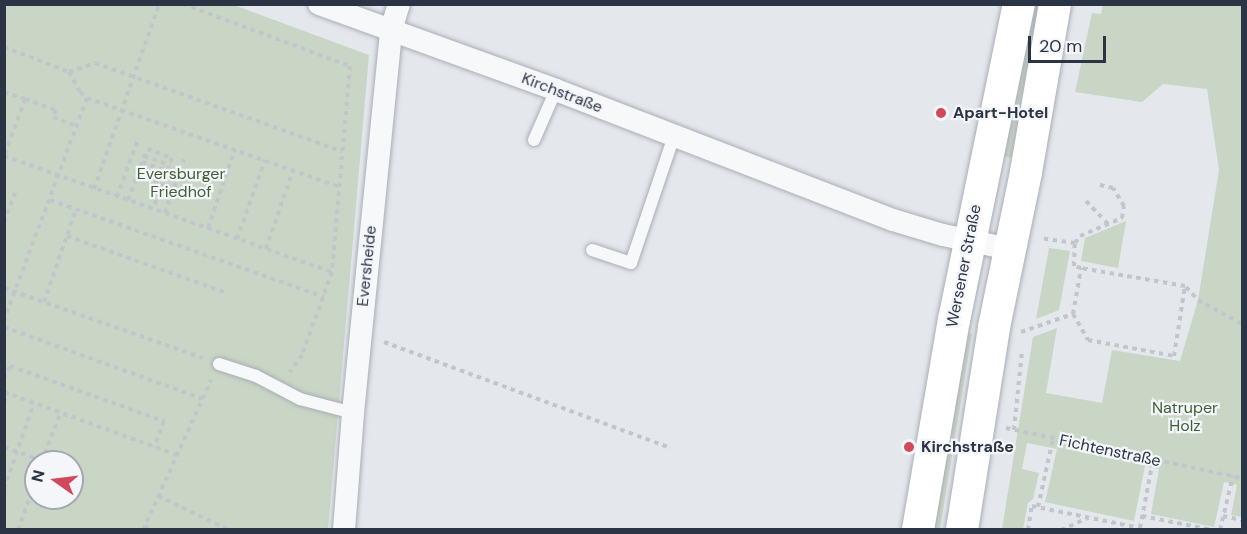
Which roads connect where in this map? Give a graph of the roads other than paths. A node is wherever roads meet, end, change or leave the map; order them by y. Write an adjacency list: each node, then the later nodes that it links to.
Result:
1 (319, 4): 5 (street, Kirchstraße)
2 (399, 4): 5 (street, Eversheide)
3 (1019, 4): 9 (main road, Wersener Straße)
4 (1055, 4): 10 (main road)
5 (391, 30): 6 (street, Kirchstraße); 13 (street, Eversheide)
6 (556, 90): 7 (street, Kirchstraße); 8 (lane)
7 (674, 136): 9 (street, Kirchstraße); 11 (lane)
8 (534, 140)
9 (969, 241): 10 (street, Kirchstraße); 15 (main road, Wersener Straße)
10 (1010, 249): 16 (main road)
11 (592, 250)
12 (219, 364): 13 (lane)
13 (353, 413): 14 (street, Eversheide)
14 (344, 530)
15 (918, 530)
16 (962, 530)

